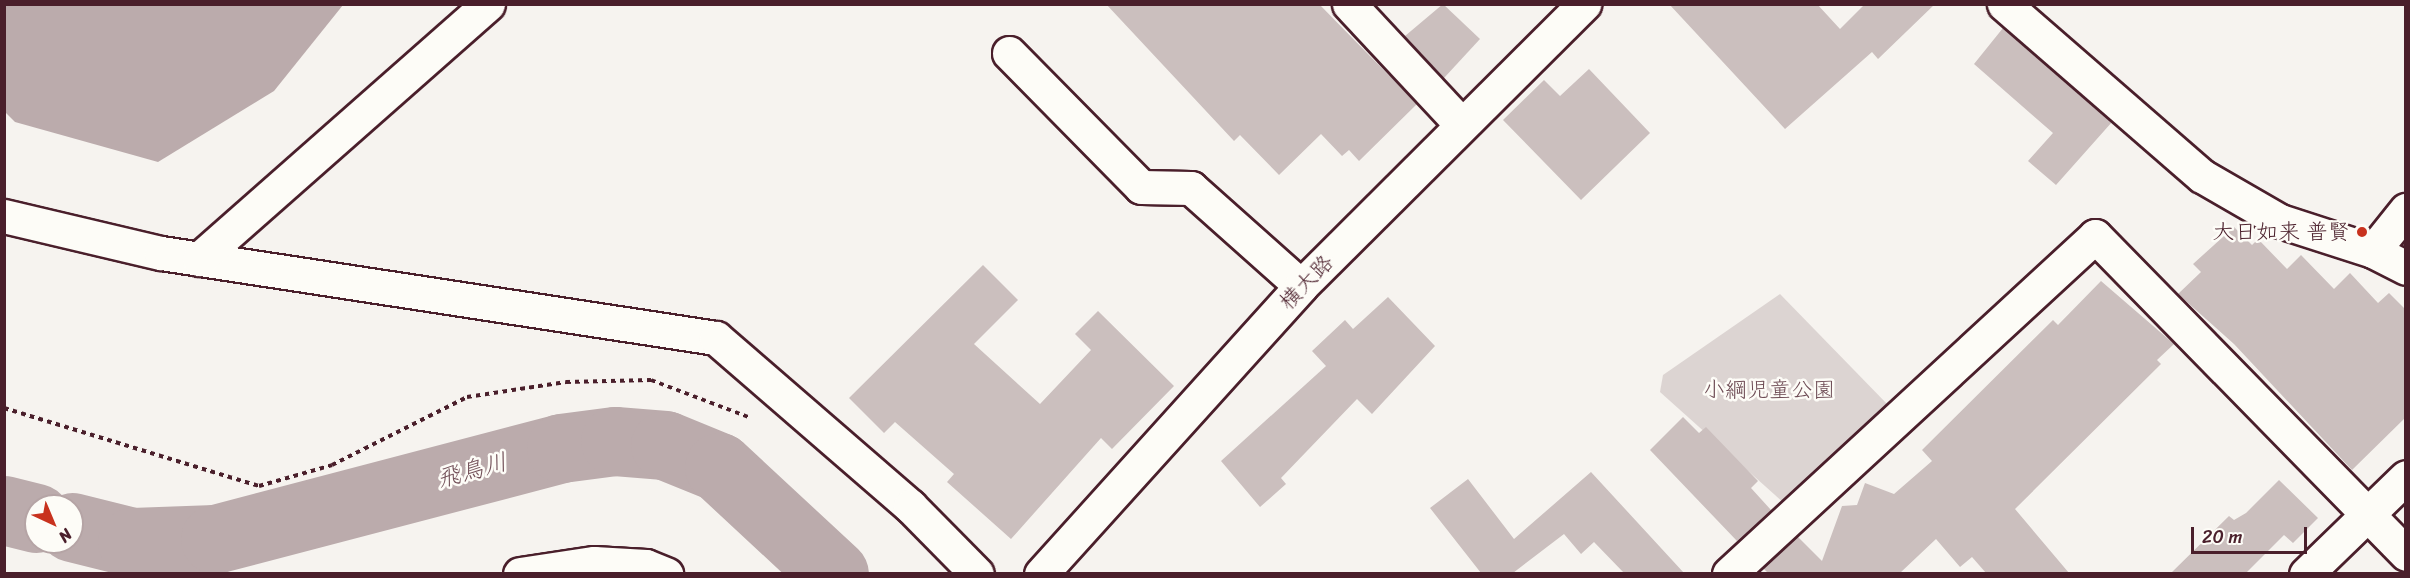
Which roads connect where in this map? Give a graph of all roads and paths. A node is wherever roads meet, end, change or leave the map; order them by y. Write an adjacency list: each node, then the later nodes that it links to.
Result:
1 (488, 4): 10 (street)
2 (1349, 4): 6 (street)
3 (1584, 4): 6 (street, 横大路)
4 (2004, 4): 9 (street)
5 (1008, 53): 12 (street)
6 (1461, 124): 12 (street, 横大路)
7 (2406, 210): 9 (street)
8 (4, 216): 10 (street)
9 (2373, 251): 11 (street)
10 (199, 259): 20 (street)
11 (2406, 268)
12 (1301, 286): 21 (street, 横大路)
13 (4, 408): 14 (path)
14 (757, 420)
15 (2406, 477): 16 (street)
16 (2367, 513): 17 (street); 22 (street); 23 (street)
17 (2406, 554)
18 (520, 573): 19 (street)
19 (666, 573)
20 (977, 573)
21 (1041, 573)
22 (1729, 573)
23 (2306, 573)

